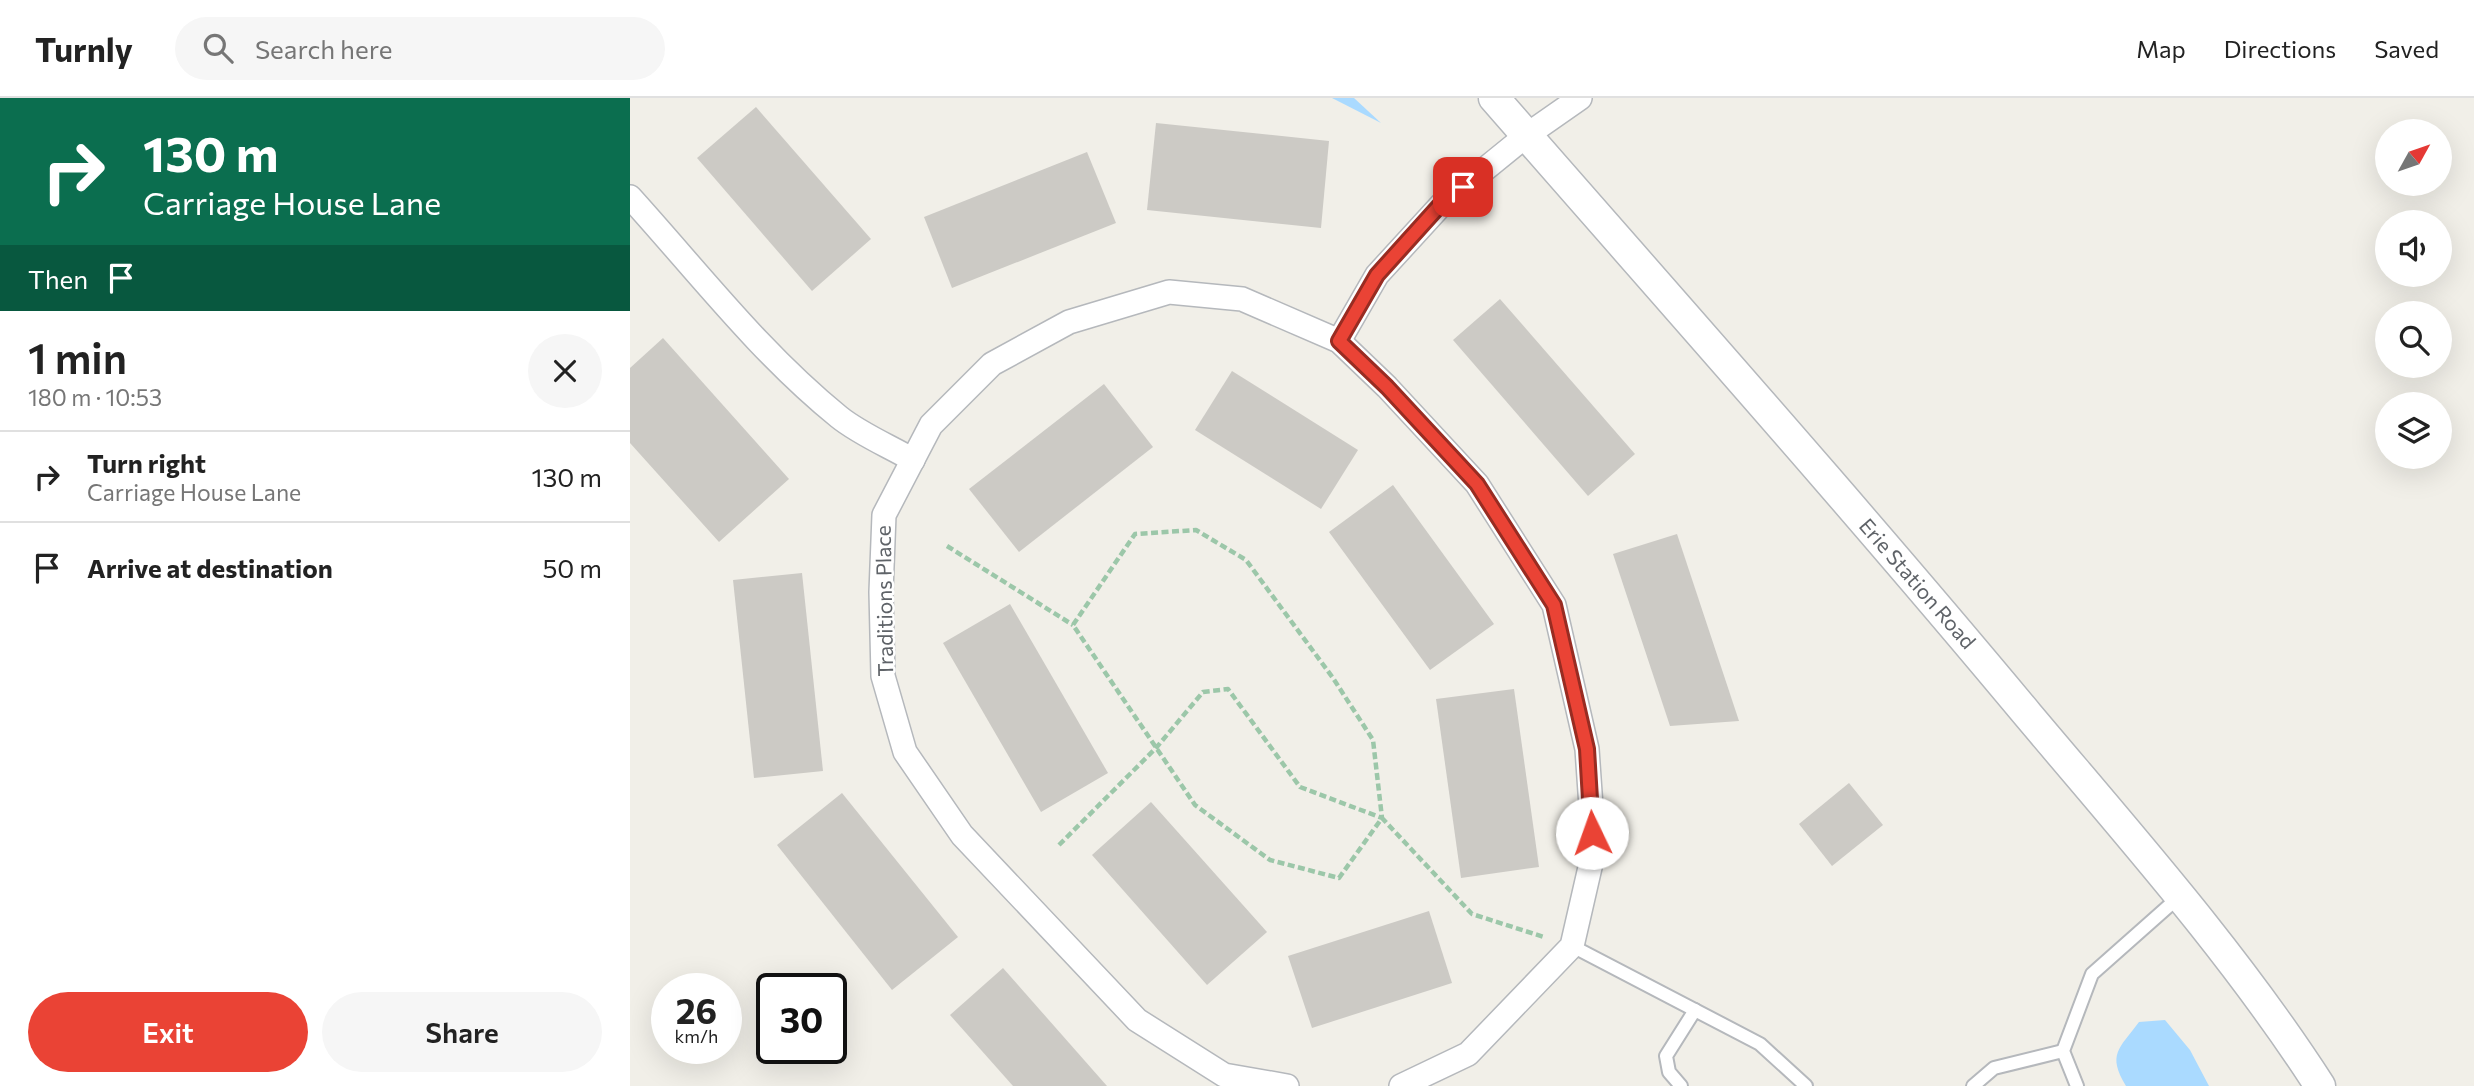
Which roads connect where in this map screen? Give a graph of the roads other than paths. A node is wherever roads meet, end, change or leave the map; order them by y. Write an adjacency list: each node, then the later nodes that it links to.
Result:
1 (1494, 98): 3 (street, Erie Station Road)
2 (1580, 98): 3 (street)
3 (1527, 135): 5 (street); 7 (street, Erie Station Road)
4 (630, 197): 6 (street)
5 (1339, 341): 6 (street, Traditions Place); 8 (street, Traditions Place)
6 (912, 460): 11 (street, Traditions Place)
7 (2180, 896): 10 (lane); 17 (street, Erie Station Road)
8 (1572, 946): 9 (lane); 12 (street)
9 (1695, 1010): 13 (lane); 14 (lane)
10 (2063, 1051): 15 (lane); 16 (lane)
11 (1287, 1086)
12 (1401, 1086)
13 (1681, 1086)
14 (1807, 1086)
15 (1973, 1086)
16 (2077, 1086)
17 (2320, 1086)

